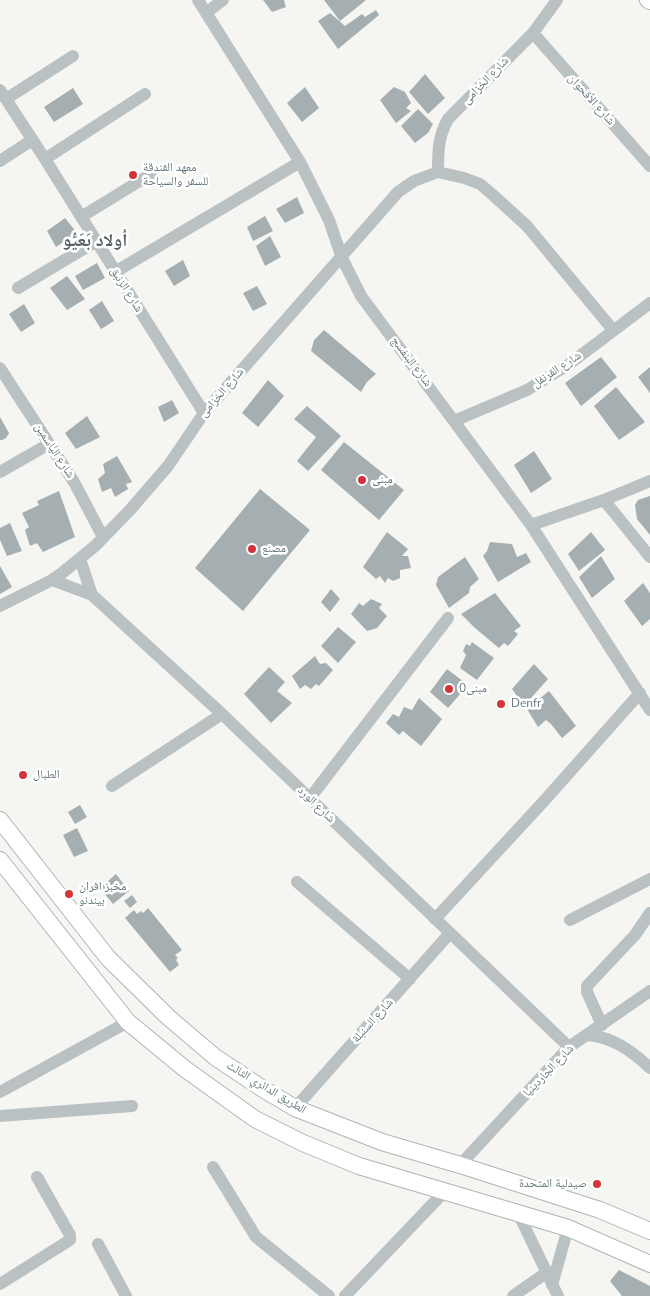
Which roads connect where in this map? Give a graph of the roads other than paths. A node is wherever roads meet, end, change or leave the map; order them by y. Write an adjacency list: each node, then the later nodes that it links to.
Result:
1 (198, 0): 4 (street, شارع البنفسج)
2 (223, 0): 4 (street)
3 (557, 0): 5 (street, شارع الخزامى)
4 (206, 13): 12 (street, شارع البنفسج)
5 (533, 33): 13 (street, شارع الأقحوان); 14 (street, شارع الخزامى)
6 (74, 56): 7 (street)
7 (3, 94): 9 (street, شارع الزنبق)
8 (145, 94): 10 (street)
9 (32, 140): 10 (street, شارع الزنبق); 11 (street)
10 (45, 159): 16 (street, شارع الزنبق)
11 (0, 161)
12 (300, 162): 18 (street, شارع البنفسج); 19 (street)
13 (650, 166)
14 (438, 172): 18 (street, شارع الخزامى); 22 (street)
15 (151, 174): 16 (street)
16 (80, 217): 17 (street, شارع الزنبق)
17 (96, 242): 19 (street, شارع الزنبق); 20 (street)
18 (342, 258): 25 (street, شارع الخزامى); 26 (street, شارع البنفسج)
19 (114, 272): 25 (street, شارع الزنبق)
20 (18, 288)
21 (650, 303): 22 (street, شارع القرنفل)
22 (613, 330): 26 (street, شارع القرنفل)
23 (0, 368): 24 (street, شارع الياسمين)
24 (4, 382): 27 (street, شارع الياسمين)
25 (204, 413): 32 (street, شارع الخزامى)
26 (454, 420): 31 (street, شارع البنفسج)
27 (49, 444): 28 (street); 32 (street, شارع الياسمين)
28 (0, 472)
29 (650, 481): 30 (street)
30 (604, 500): 31 (street); 33 (street)
31 (531, 525): 39 (street, شارع البنفسج)
32 (103, 537): 34 (street, شارع الخزامى)
33 (650, 557)
34 (80, 559): 35 (street, شارع الخزامى); 36 (street)
35 (52, 580): 36 (street, شارع الورد); 37 (street, شارع الخزامى)
36 (92, 595): 41 (street, شارع الورد)
37 (0, 606)
38 (448, 618): 43 (street)
39 (640, 693): 40 (street, شارع البنفسج); 49 (street)
40 (650, 710)
41 (222, 714): 42 (street); 43 (street, شارع الورد)
42 (112, 786)
43 (310, 798): 49 (street, شارع الورد)
44 (0, 820): 61 (main road, الطريق الدائري الثالث)
45 (0, 862): 54 (main road)
46 (650, 879): 50 (street)
47 (297, 882): 52 (street)
48 (650, 913): 55 (street)
49 (435, 919): 51 (street, شارع الورد)
50 (570, 920)
51 (450, 933): 52 (street, شارع السنبلة); 57 (street, شارع الورد)
52 (410, 979): 61 (street, شارع السنبلة)
53 (650, 991): 55 (street, شارع الجاردينيا)
54 (128, 1022): 59 (street); 66 (main road)
55 (602, 1025): 56 (street, شارع الجاردينيا)
56 (587, 1036): 57 (street, شارع الجاردينيا); 58 (street)
57 (569, 1047): 63 (street, شارع الجاردينيا)
58 (650, 1068)
59 (0, 1092)
60 (132, 1106): 62 (street)
61 (295, 1108): 63 (main road, الطريق الدائري الثالث)
62 (0, 1116)
63 (460, 1165): 69 (main road, الطريق الدائري الثالث)
64 (213, 1167): 76 (street)
65 (37, 1176): 73 (street)
66 (445, 1191): 67 (main road); 77 (street)
67 (518, 1213): 68 (main road); 72 (street)
68 (568, 1228): 71 (main road); 74 (street)
69 (650, 1230)
70 (98, 1244): 75 (street)
71 (650, 1264)
72 (546, 1273): 74 (street); 78 (street)
73 (0, 1284)
74 (555, 1291)
75 (126, 1296)
76 (328, 1296)
77 (345, 1296)
78 (513, 1296)

